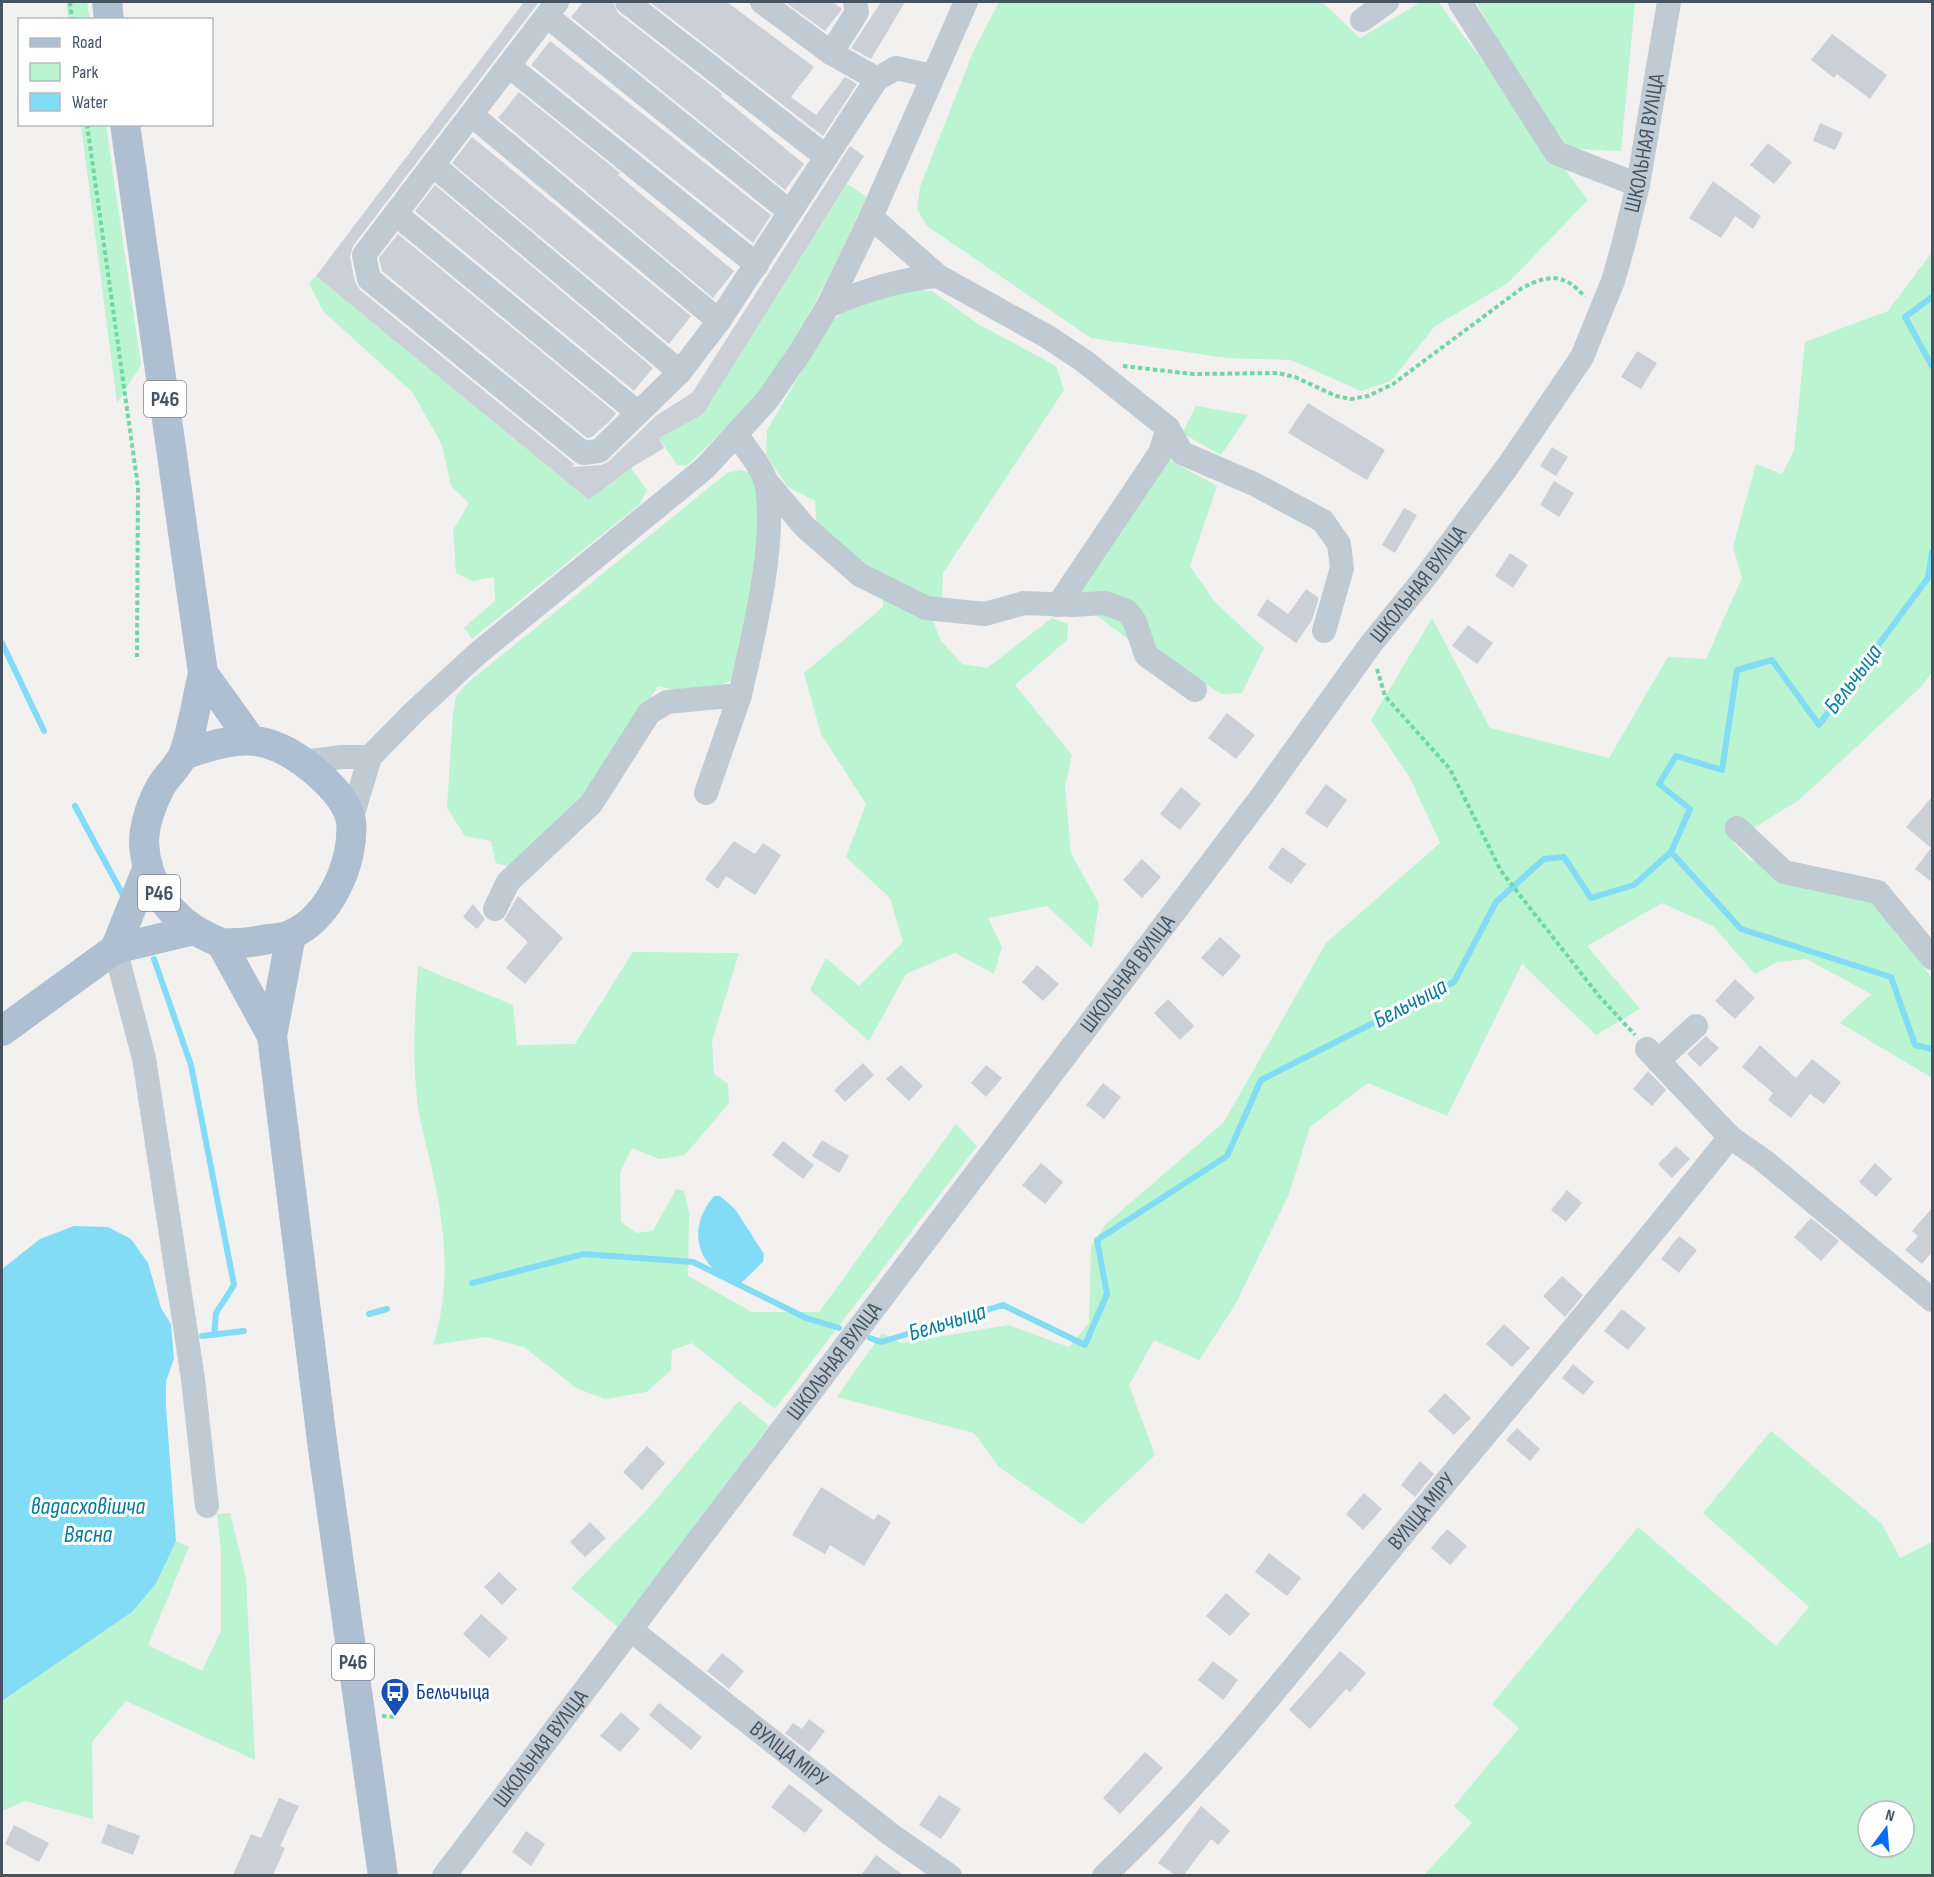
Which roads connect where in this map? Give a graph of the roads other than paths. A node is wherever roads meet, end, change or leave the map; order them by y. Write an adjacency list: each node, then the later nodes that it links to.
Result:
1 (106, 2): 10 (main road)
2 (627, 2): 18 (street)
3 (762, 2): 12 (street)
4 (855, 2): 12 (street)
5 (966, 2): 14 (street)
6 (1387, 2): 11 (street)
7 (1460, 2): 20 (street)
8 (1669, 2): 20 (street, ШКОЛЬНАЯ ВУЛІЦА)
9 (552, 9): 13 (street); 21 (street)
10 (109, 18)
11 (1362, 20)
12 (831, 53): 15 (street)
13 (509, 66): 16 (street); 24 (street)
14 (932, 76): 15 (street); 23 (street)
15 (878, 79): 18 (street)
16 (473, 116): 19 (street); 27 (street)
17 (125, 126): 35 (main road, Р46)
18 (825, 156): 21 (street)
19 (434, 166): 22 (street); 28 (street)
20 (1638, 185): 58 (street, ШКОЛЬНАЯ ВУЛІЦА)
21 (790, 212): 24 (street)
22 (396, 215): 29 (street); 29 (street)
23 (871, 217): 25 (street); 26 (street)
24 (757, 265): 27 (street)
25 (938, 276): 26 (street); 30 (street)
26 (828, 306): 31 (street)
27 (719, 321): 28 (street)
28 (680, 372): 29 (street)
29 (637, 412)
30 (1168, 428): 33 (street); 34 (street)
31 (737, 435): 32 (street); 40 (street)
32 (765, 480): 33 (street); 37 (street)
33 (1058, 605): 36 (street)
34 (1324, 631)
35 (203, 674): 38 (main road, Р46); 39 (main road, Р46)
36 (1195, 690)
37 (740, 695): 42 (street); 46 (street)
38 (251, 740): 39 (main road); 41 (main road)
39 (184, 755): 45 (main road, Р46)
40 (370, 757): 41 (street); 43 (street)
41 (303, 762): 43 (main road)
42 (706, 793)
43 (351, 820): 48 (main road, Р46)
44 (1737, 828): 51 (street)
45 (148, 867): 47 (main road, Р46); 50 (main road)
46 (495, 909)
47 (194, 930): 49 (main road, Р46); 50 (main road)
48 (291, 935): 49 (main road, Р46); 54 (main road, Р46)
49 (221, 943): 54 (main road, Р46)
50 (115, 950): 53 (main road); 57 (street)
51 (1932, 955)
52 (1696, 1026): 55 (street)
53 (2, 1031)
54 (272, 1036): 59 (main road, Р46)
55 (1730, 1137): 56 (street); 62 (street, ВУЛІЦА МІРУ)
56 (1932, 1300)
57 (207, 1506)
58 (631, 1630): 60 (street, ШКОЛЬНАЯ ВУЛІЦА); 61 (street, ВУЛІЦА МІРУ)
59 (383, 1875)
60 (444, 1875)
61 (950, 1875)
62 (1104, 1875)

